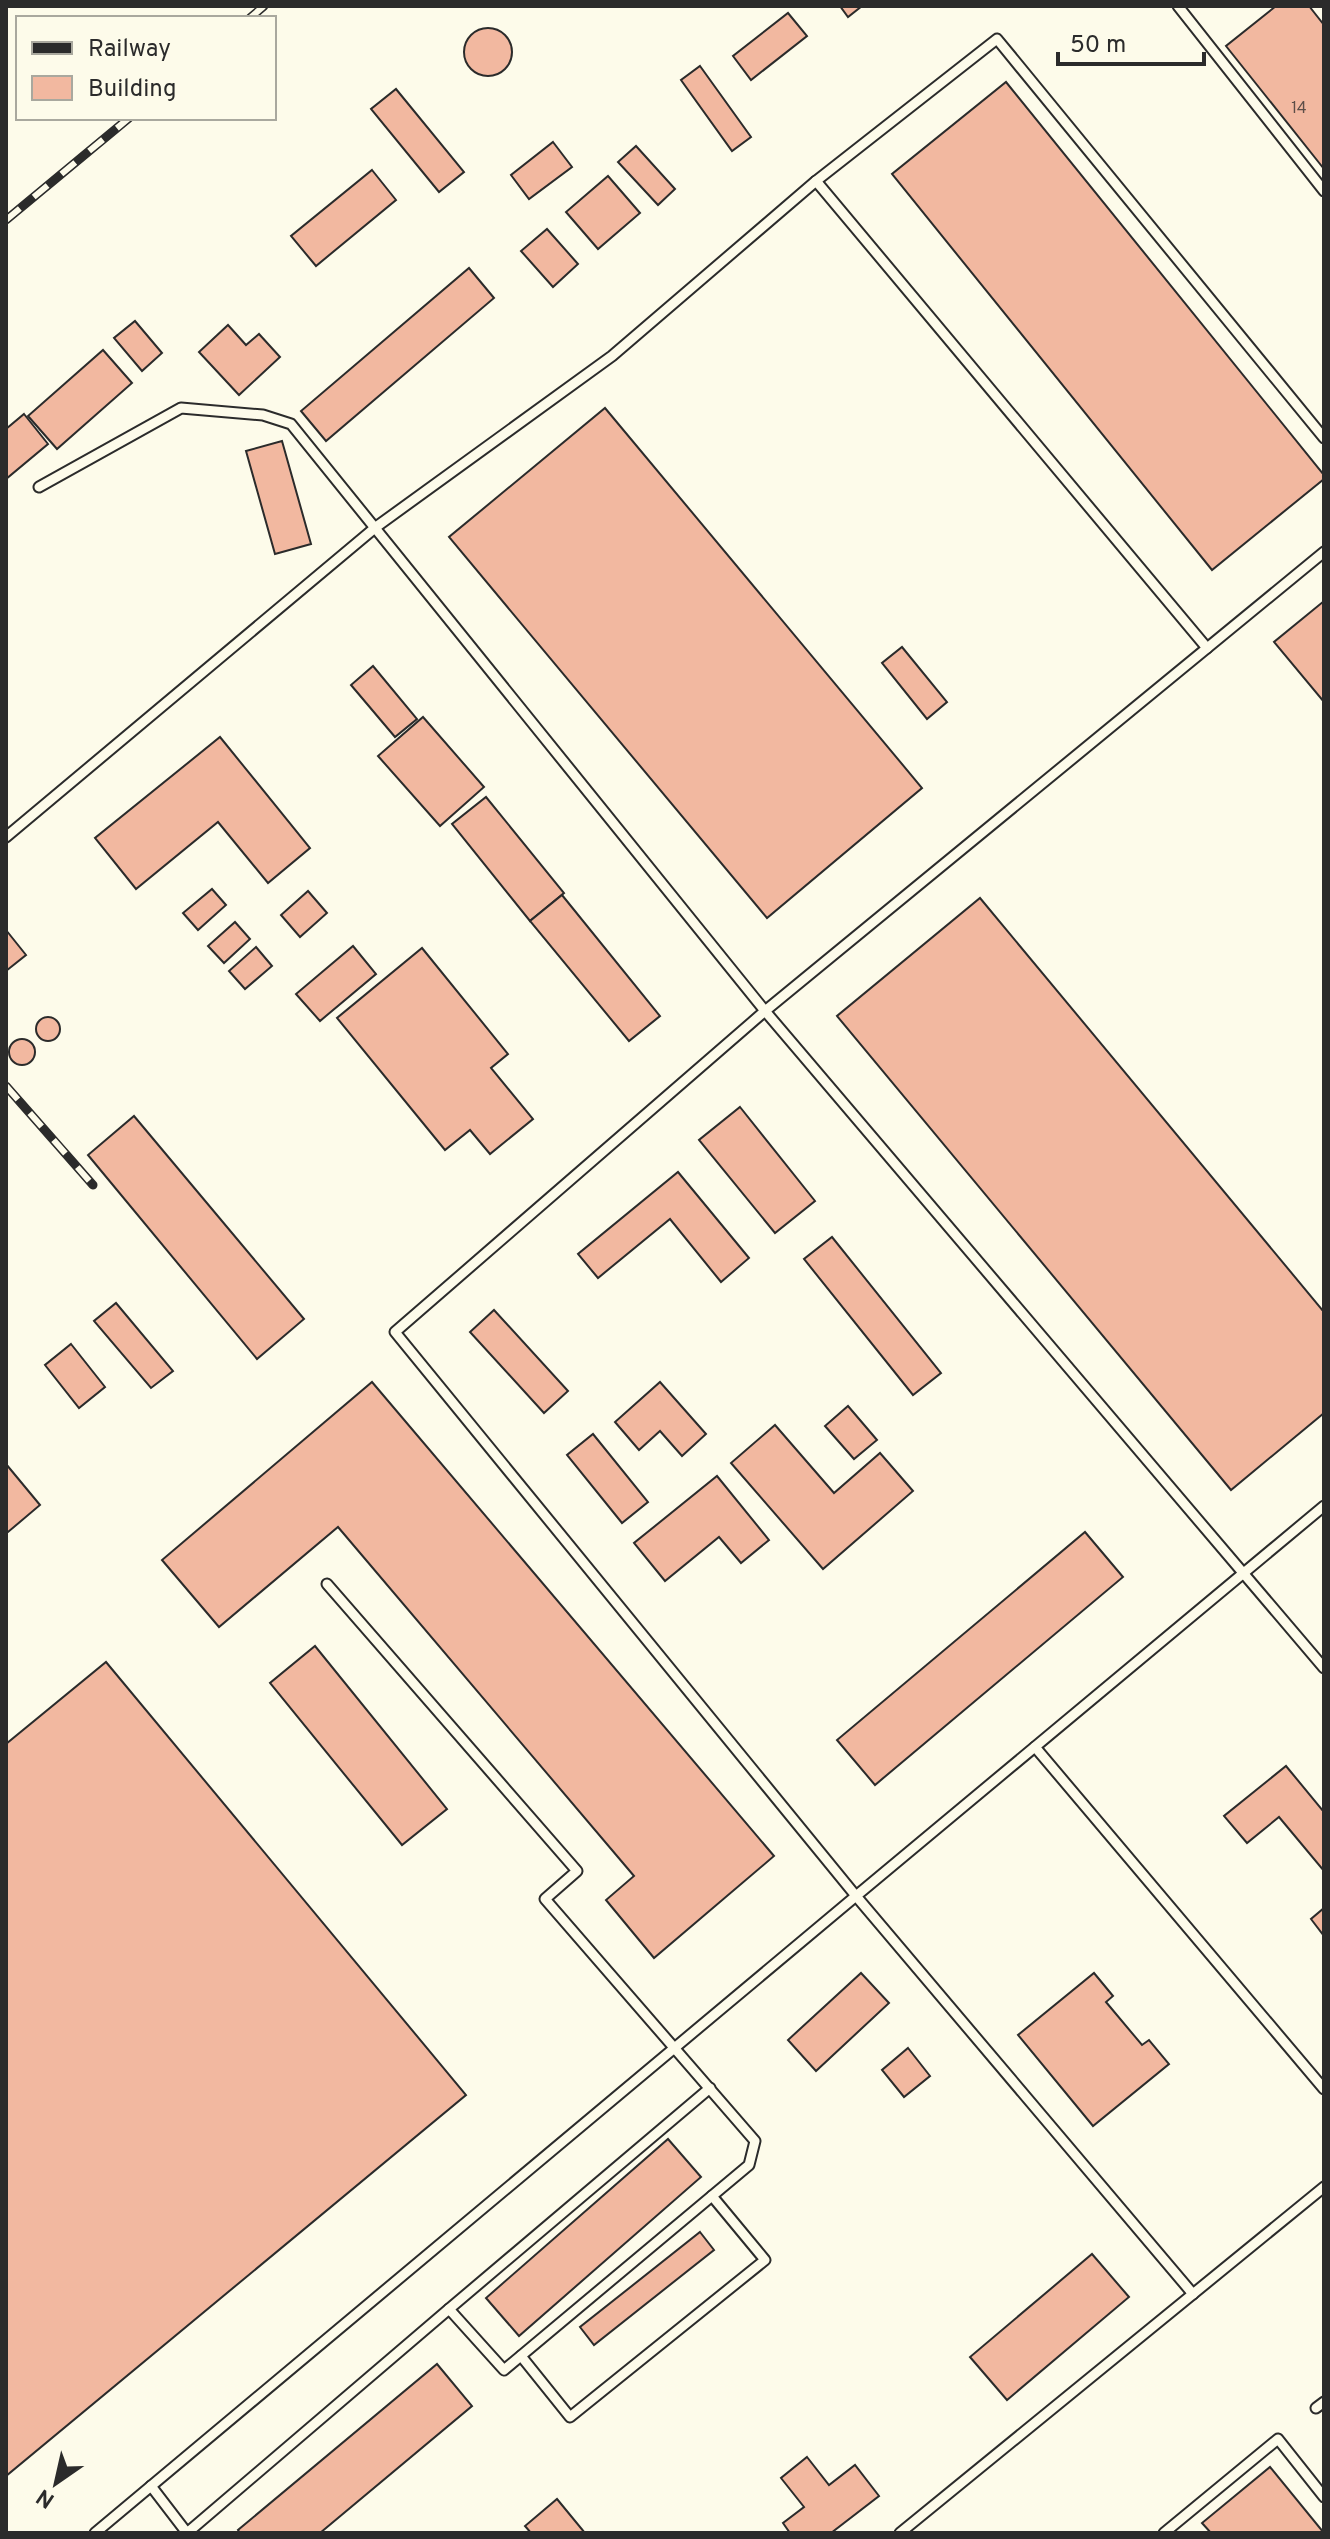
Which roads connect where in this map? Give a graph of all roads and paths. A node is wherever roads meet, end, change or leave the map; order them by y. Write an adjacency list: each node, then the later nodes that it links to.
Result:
1 (1178, 6): 3 (lane)
2 (816, 181): 4 (lane); 6 (lane); 8 (lane)
3 (1324, 191)
4 (1324, 438)
5 (39, 487): 6 (lane)
6 (376, 527): 9 (lane); 10 (lane)
7 (1324, 552): 8 (lane)
8 (1207, 648): 10 (lane)
9 (6, 837)
10 (765, 1011): 12 (lane); 16 (lane)
11 (1324, 1506): 12 (lane)
12 (1244, 1574): 14 (lane); 15 (lane)
13 (327, 1584): 17 (lane)
14 (1324, 1668)
15 (1035, 1747): 16 (lane); 19 (lane)
16 (856, 1896): 17 (lane); 22 (lane)
17 (675, 2048): 18 (lane); 25 (lane)
18 (710, 2088): 21 (lane); 23 (lane)
19 (1324, 2089)
20 (1324, 2187): 22 (lane)
21 (712, 2196): 24 (lane); 24 (lane)
22 (1193, 2294): 30 (lane)
23 (449, 2309): 24 (lane); 29 (lane)
24 (521, 2356)
25 (151, 2486): 28 (lane); 29 (lane)
26 (1324, 2497): 27 (lane)
27 (1177, 2522): 31 (lane); 32 (lane)
28 (95, 2533)
29 (187, 2533)
30 (900, 2533)
31 (1164, 2533)
32 (1186, 2533)

